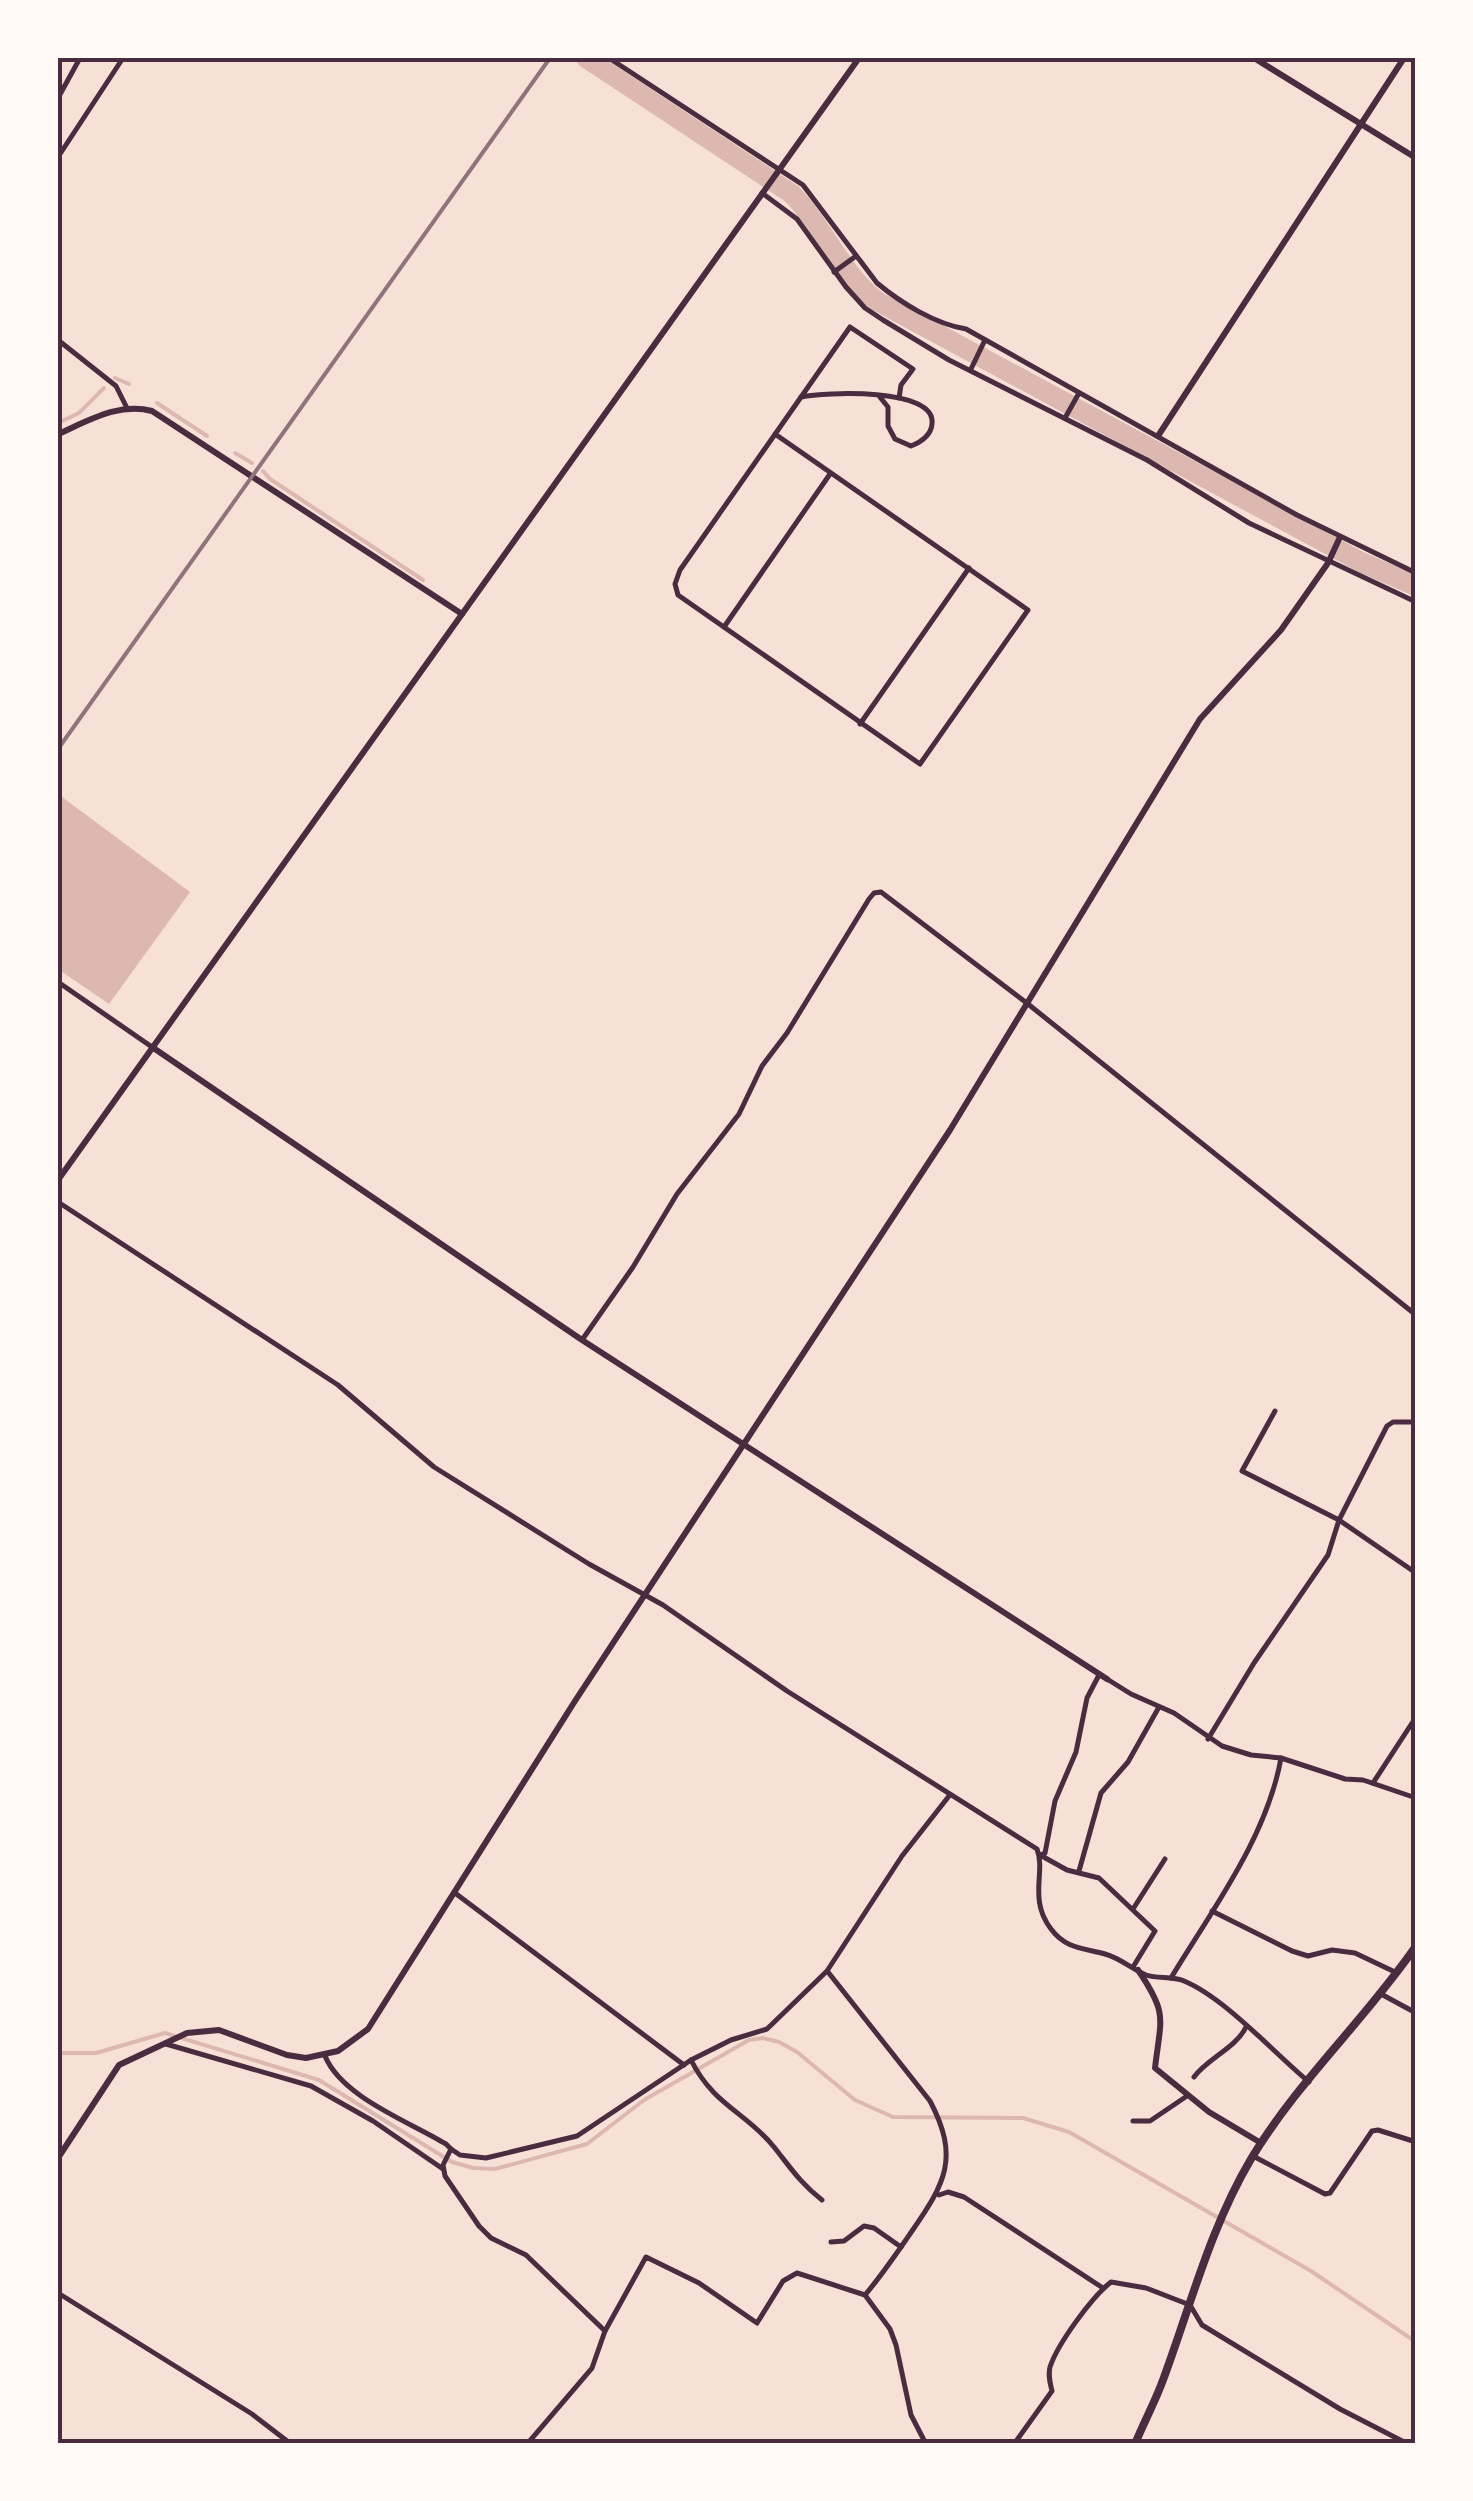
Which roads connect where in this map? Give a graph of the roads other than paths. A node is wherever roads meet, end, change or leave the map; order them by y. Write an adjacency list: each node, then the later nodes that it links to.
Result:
1 (80, 58): 7 (street)
2 (123, 58): 9 (street)
3 (609, 58): 11 (street)
4 (859, 58): 11 (street)
5 (1254, 58): 8 (street)
6 (1404, 58): 8 (street)
7 (58, 98)
8 (1361, 124): 10 (street); 26 (street)
9 (58, 157)
10 (1416, 158)
11 (777, 171): 12 (street); 13 (street)
12 (763, 191): 14 (street); 33 (street)
13 (854, 258): 14 (street); 16 (street)
14 (836, 271): 17 (street)
15 (58, 340): 22 (street)
16 (984, 342): 17 (street); 18 (street)
17 (972, 367): 23 (street)
18 (1079, 394): 23 (street); 26 (street)
19 (879, 396): 20 (street); 21 (street); 21 (street)
20 (801, 397): 21 (street); 25 (street)
21 (900, 398)
22 (127, 408): 24 (street); 33 (street)
23 (1066, 416): 29 (street)
24 (58, 434)
25 (775, 434): 27 (street); 34 (street)
26 (1158, 436): 28 (street)
27 (830, 474): 30 (street); 34 (street)
28 (1339, 539): 29 (street); 31 (street)
29 (1329, 560): 32 (street); 37 (street)
30 (969, 568): 35 (street); 35 (street)
31 (1416, 573)
32 (1416, 602)
33 (462, 614): 38 (street)
34 (724, 627): 35 (street)
35 (860, 724)
36 (58, 982): 38 (street)
37 (1028, 1004): 41 (street); 42 (street); 45 (street)
38 (152, 1047): 39 (street); 42 (street)
39 (58, 1180)
40 (58, 1202): 48 (street)
41 (1416, 1315)
42 (582, 1340): 45 (street)
43 (1275, 1411): 46 (street)
44 (1416, 1422): 46 (street)
45 (744, 1442): 48 (street); 49 (street)
46 (1339, 1520): 47 (street); 52 (street)
47 (1416, 1573)
48 (644, 1595): 55 (street); 60 (street)
49 (1103, 1677): 50 (street); 57 (street)
50 (1160, 1707): 52 (street); 59 (street)
51 (1416, 1717): 54 (street)
52 (1208, 1739): 53 (street)
53 (1281, 1758): 54 (street); 62 (street)
54 (1372, 1782): 56 (street)
55 (950, 1796): 57 (street); 65 (street)
56 (1416, 1798)
57 (1040, 1855): 59 (street); 64 (street)
58 (1166, 1858): 61 (street)
59 (1079, 1871): 61 (street)
60 (454, 1893): 72 (street); 73 (street)
61 (1133, 1909): 64 (street)
62 (1212, 1911): 66 (street); 67 (street)
63 (1416, 1946): 66 (main road)
64 (1135, 1968): 67 (street); 76 (street)
65 (828, 1971): 73 (street); 84 (street)
66 (1398, 1973): 68 (main road)
67 (1172, 1978): 70 (street)
68 (1381, 1994): 69 (street); 75 (main road)
69 (1416, 2013)
70 (1246, 2027): 74 (street); 75 (street)
71 (167, 2042): 72 (street); 82 (street); 83 (street)
72 (324, 2056): 80 (street)
73 (689, 2063): 80 (street); 85 (street)
74 (1194, 2077)
75 (1309, 2082): 79 (main road)
76 (1187, 2096): 77 (street); 79 (street)
77 (1133, 2121)
78 (1416, 2142): 81 (street)
79 (1261, 2143): 81 (main road)
80 (450, 2151): 83 (street)
81 (1253, 2156): 91 (main road)
82 (58, 2158)
83 (443, 2167): 92 (street)
84 (936, 2196): 87 (street); 88 (street)
85 (822, 2200)
86 (831, 2242): 87 (street)
87 (902, 2247): 90 (street)
88 (1103, 2288): 91 (street); 96 (street)
89 (58, 2293): 93 (street)
90 (865, 2295): 92 (street); 95 (street)
91 (1190, 2305): 97 (main road); 98 (street)
92 (605, 2331): 94 (street)
93 (292, 2444)
94 (527, 2444)
95 (926, 2444)
96 (1014, 2444)
97 (1135, 2444)
98 (1408, 2444)

